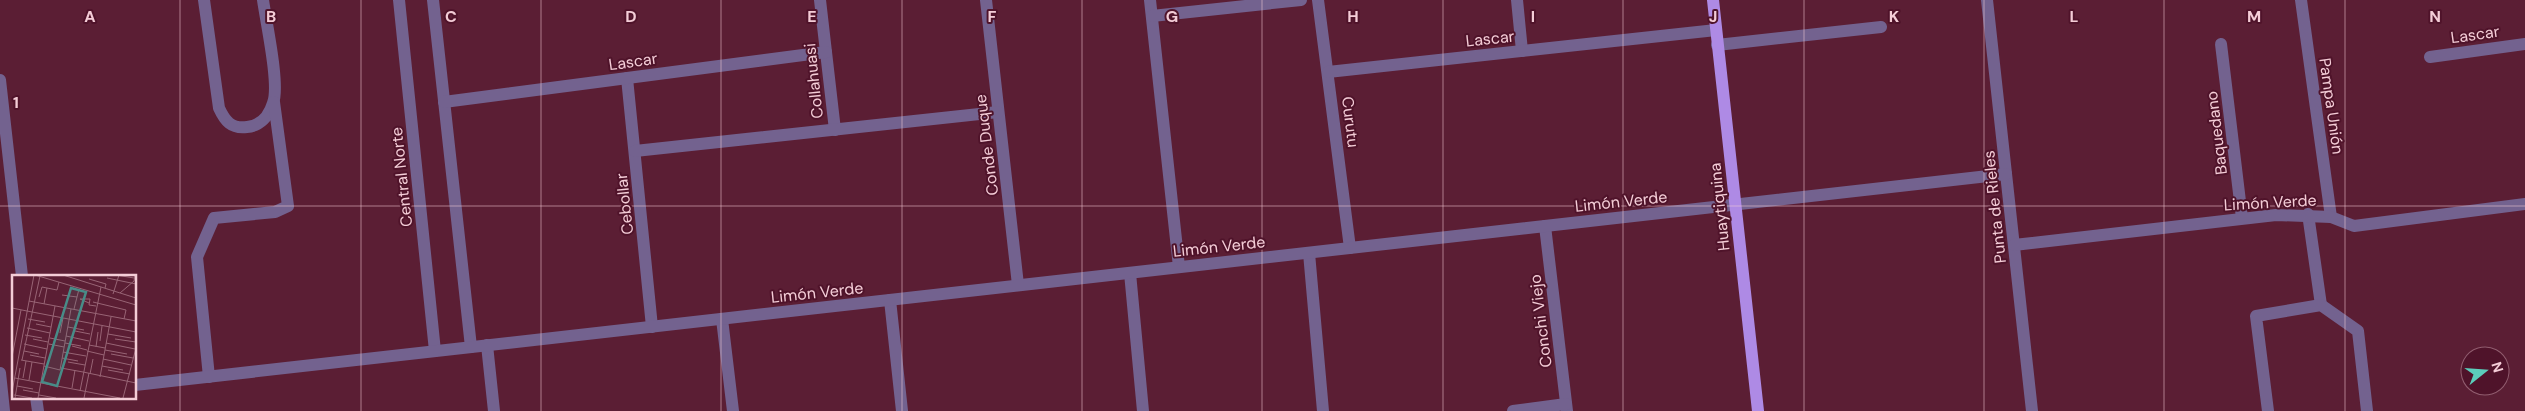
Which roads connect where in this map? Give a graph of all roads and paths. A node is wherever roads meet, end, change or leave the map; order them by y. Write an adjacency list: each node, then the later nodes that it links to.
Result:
1 (204, 0): 26 (street)
2 (263, 0): 26 (street)
3 (399, 0): 51 (street, Central Norte)
4 (433, 0): 27 (street)
5 (820, 0): 21 (street, Collahuasi)
6 (986, 0): 28 (street, Conde Duque)
7 (1150, 0): 14 (street)
8 (1301, 0): 14 (street)
9 (1318, 0): 23 (street, Curutu)
10 (1517, 0): 20 (street)
11 (1712, 0): 16 (main road, Huaytiquina)
12 (1987, 0): 31 (street, Punta de Rieles)
13 (2301, 0): 35 (street, Pampa Unión)
14 (1152, 16): 41 (street)
15 (1881, 27): 19 (street)
16 (1716, 30): 19 (main road, Huaytiquina); 20 (street, Lascar)
17 (2221, 44): 36 (street, Baquedano)
18 (2525, 44): 22 (street, Lascar)
19 (1717, 45): 33 (main road, Huaytiquina)
20 (1522, 51): 23 (street, Lascar)
21 (826, 52): 24 (street, Lascar); 29 (street, Collahuasi)
22 (2430, 57)
23 (1328, 72): 39 (street, Curutu)
24 (628, 78): 27 (street, Lascar); 30 (street, Cebollar)
25 (0, 80): 43 (street)
26 (274, 102): 53 (street)
27 (444, 102): 50 (street)
28 (998, 112): 29 (street); 44 (street, Conde Duque)
29 (835, 130): 30 (street)
30 (635, 152): 48 (street, Cebollar)
31 (2006, 174): 33 (street, Limón Verde); 38 (street, Punta de Rieles)
32 (2525, 204): 35 (street, Limón Verde)
33 (1735, 205): 37 (street, Limón Verde); 65 (main road, Huaytiquina)
34 (2308, 214): 35 (street, Limón Verde); 36 (street, Limón Verde); 46 (street)
35 (2331, 217)
36 (2242, 218): 38 (street, Limón Verde)
37 (1545, 226): 39 (street, Limón Verde); 56 (street, Conchi Viejo)
38 (2014, 245): 66 (street, Punta de Rieles)
39 (1350, 248): 40 (street, Limón Verde)
40 (1309, 253): 41 (street, Limón Verde); 63 (street)
41 (1179, 267): 42 (street, Limón Verde)
42 (1130, 273): 44 (street, Limón Verde); 62 (street)
43 (22, 275)
44 (1018, 286): 45 (street, Limón Verde)
45 (890, 300): 47 (street, Limón Verde); 61 (street)
46 (2320, 305): 67 (street); 68 (street)
47 (722, 319): 48 (street, Limón Verde); 60 (street)
48 (652, 327): 49 (street, Limón Verde)
49 (486, 345): 50 (street, Limón Verde); 59 (street)
50 (471, 347): 51 (street, Limón Verde)
51 (435, 351): 53 (street, Limón Verde)
52 (0, 373): 57 (street)
53 (209, 377): 54 (street, Limón Verde)
54 (136, 385)
55 (36, 398): 58 (street)
56 (1566, 408): 64 (street)
57 (4, 411)
58 (38, 411)
59 (494, 411)
60 (733, 411)
61 (902, 411)
62 (1143, 411)
63 (1323, 411)
64 (1513, 411)
65 (1758, 411)
66 (2032, 411)
67 (2268, 411)
68 (2367, 411)

